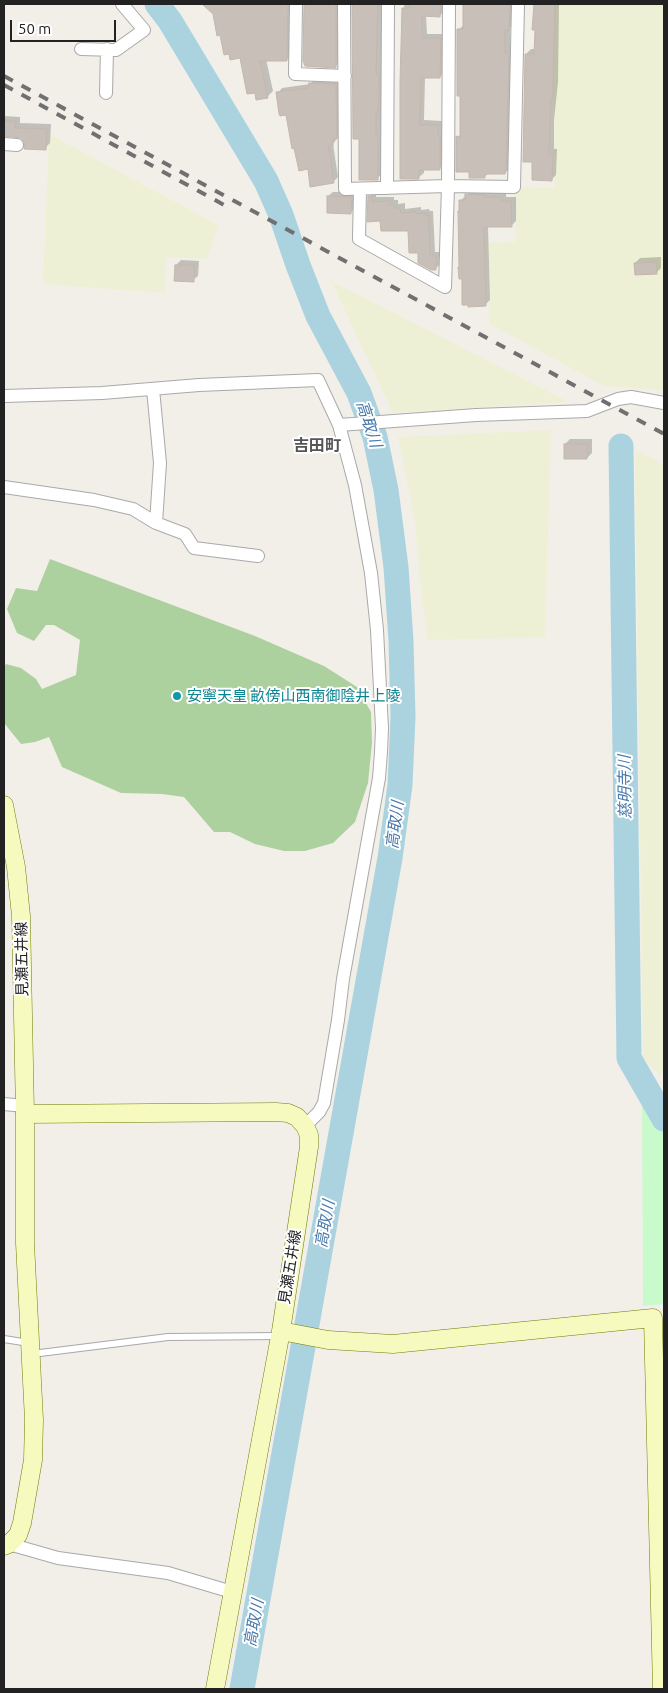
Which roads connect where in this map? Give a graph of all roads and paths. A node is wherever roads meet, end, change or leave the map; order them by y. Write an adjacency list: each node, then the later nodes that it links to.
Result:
1 (122, 4): 8 (street)
2 (296, 4): 9 (street)
3 (344, 4): 9 (street)
4 (388, 4): 14 (street)
5 (449, 4): 13 (street)
6 (518, 4): 13 (street)
7 (80, 49): 8 (street)
8 (108, 49): 10 (street)
9 (345, 76): 15 (street)
10 (106, 93)
11 (4, 144): 12 (street)
12 (17, 145)
13 (448, 186): 14 (street); 15 (street)
14 (387, 188): 15 (street)
15 (360, 189)
16 (153, 389): 17 (street); 19 (street); 21 (street)
17 (4, 396)
18 (664, 404): 19 (street)
19 (343, 424): 26 (street)
20 (4, 487): 21 (street)
21 (156, 522): 22 (street)
22 (258, 556)
23 (4, 806): 25 (main road, 見瀬五井線)
24 (4, 1104): 25 (street)
25 (24, 1110): 26 (main road); 29 (main road, 見瀬五井線)
26 (305, 1126): 27 (main road, 見瀬五井線)
27 (283, 1333): 29 (lane); 31 (main road, 見瀬五井線); 33 (main road)
28 (4, 1340): 29 (lane)
29 (31, 1348): 30 (main road, 見瀬五井線)
30 (7, 1545): 31 (street)
31 (232, 1592): 32 (main road, 見瀬五井線)
32 (215, 1689)
33 (662, 1689)

